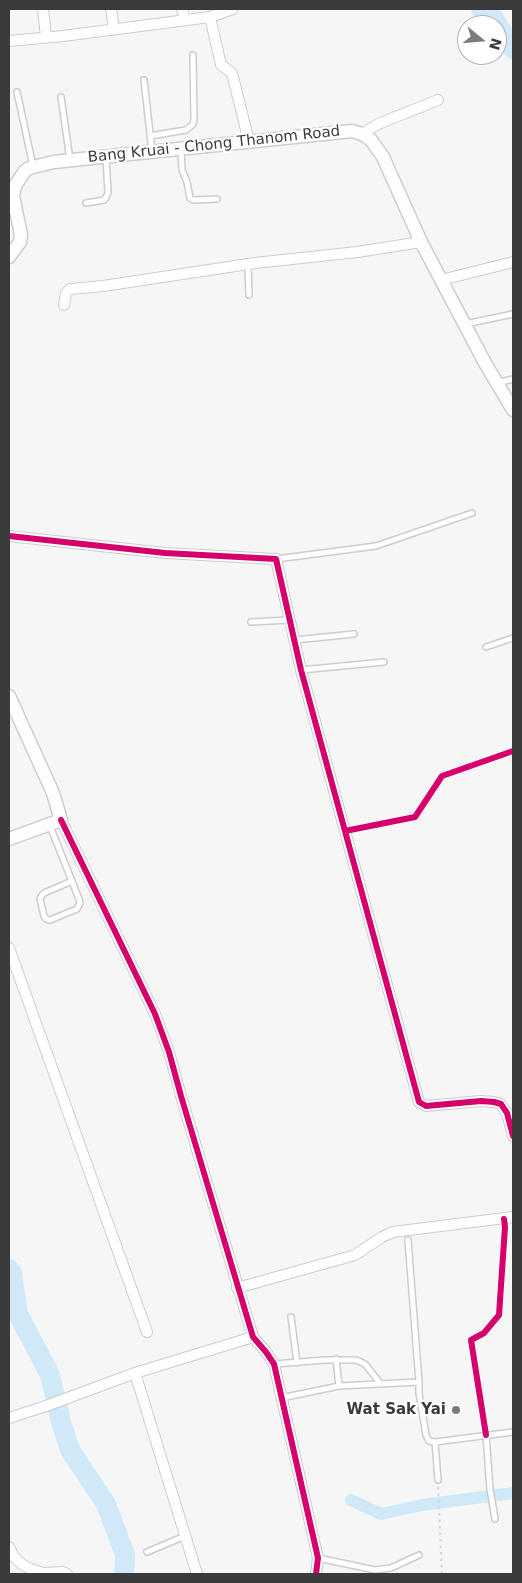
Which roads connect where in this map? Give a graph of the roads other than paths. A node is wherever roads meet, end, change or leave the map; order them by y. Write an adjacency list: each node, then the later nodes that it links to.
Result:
1 (43, 9): 8 (street)
2 (111, 9): 7 (street)
3 (182, 9): 6 (street)
4 (233, 9): 5 (street)
5 (210, 17): 6 (street); 17 (street)
6 (185, 20): 7 (street)
7 (114, 29): 8 (street)
8 (46, 37): 9 (street)
9 (9, 41)
10 (193, 55): 16 (lane)
11 (144, 80): 16 (lane)
12 (17, 92): 22 (lane)
13 (61, 97): 21 (lane)
14 (438, 100): 15 (street)
15 (362, 134): 17 (street, Bang Kruai - Chong Thanom Road); 25 (street, Bang Kruai - Chong Thanom Road)
16 (150, 136): 19 (lane)
17 (249, 142): 18 (street, Bang Kruai - Chong Thanom Road)
18 (181, 149): 19 (street, Bang Kruai - Chong Thanom Road); 23 (lane)
19 (152, 152): 20 (street, Bang Kruai - Chong Thanom Road)
20 (106, 156): 21 (street, Bang Kruai - Chong Thanom Road); 24 (lane)
21 (70, 160): 22 (street, Bang Kruai - Chong Thanom Road)
22 (34, 166): 26 (street)
23 (218, 199)
24 (86, 203)
25 (421, 242): 28 (street); 29 (street, Bang Kruai - Chong Thanom Road)
26 (9, 257)
27 (513, 262): 29 (street)
28 (248, 264): 30 (lane); 31 (street)
29 (441, 280): 33 (street, Bang Kruai - Chong Thanom Road)
30 (249, 295)
31 (64, 305)
32 (513, 314): 33 (lane)
33 (465, 324): 35 (street, Bang Kruai - Chong Thanom Road)
34 (513, 379): 35 (lane)
35 (496, 383): 36 (street, Bang Kruai - Chong Thanom Road)
36 (509, 397): 37 (street, Bang Kruai - Chong Thanom Road)
37 (513, 410)
38 (472, 513): 40 (lane)
39 (9, 536): 40 (street)
40 (276, 559): 41 (street)
41 (290, 620): 42 (lane); 45 (street)
42 (251, 622)
43 (354, 634): 45 (lane)
44 (513, 638): 46 (lane)
45 (295, 640): 48 (street)
46 (486, 647)
47 (384, 662): 48 (lane)
48 (301, 670): 54 (street)
49 (9, 696): 50 (street)
50 (55, 823): 51 (street); 52 (lane); 57 (street)
51 (9, 839)
52 (72, 881): 52 (lane)
53 (9, 948): 59 (street)
54 (513, 1136)
55 (513, 1217): 57 (street)
56 (408, 1240): 65 (lane)
57 (237, 1288): 60 (street)
58 (291, 1317): 62 (lane)
59 (147, 1332)
60 (253, 1337): 63 (street); 64 (street)
61 (336, 1359): 62 (lane); 66 (lane); 67 (lane)
62 (297, 1363): 63 (lane)
63 (274, 1364): 68 (street)
64 (135, 1373): 69 (street); 75 (street)
65 (419, 1382): 66 (lane); 72 (lane)
66 (380, 1383): 67 (lane)
67 (339, 1386): 68 (lane)
68 (280, 1398): 79 (street)
69 (9, 1418)
70 (513, 1432): 71 (lane)
71 (486, 1435): 72 (lane); 74 (lane)
72 (435, 1442): 73 (lane)
73 (438, 1480)
74 (495, 1518)
75 (185, 1535): 77 (lane); 81 (street)
76 (9, 1547): 80 (street)
77 (147, 1552)
78 (419, 1555): 79 (lane)
79 (318, 1558): 82 (street)
80 (67, 1574)
81 (197, 1574)
82 (316, 1574)

